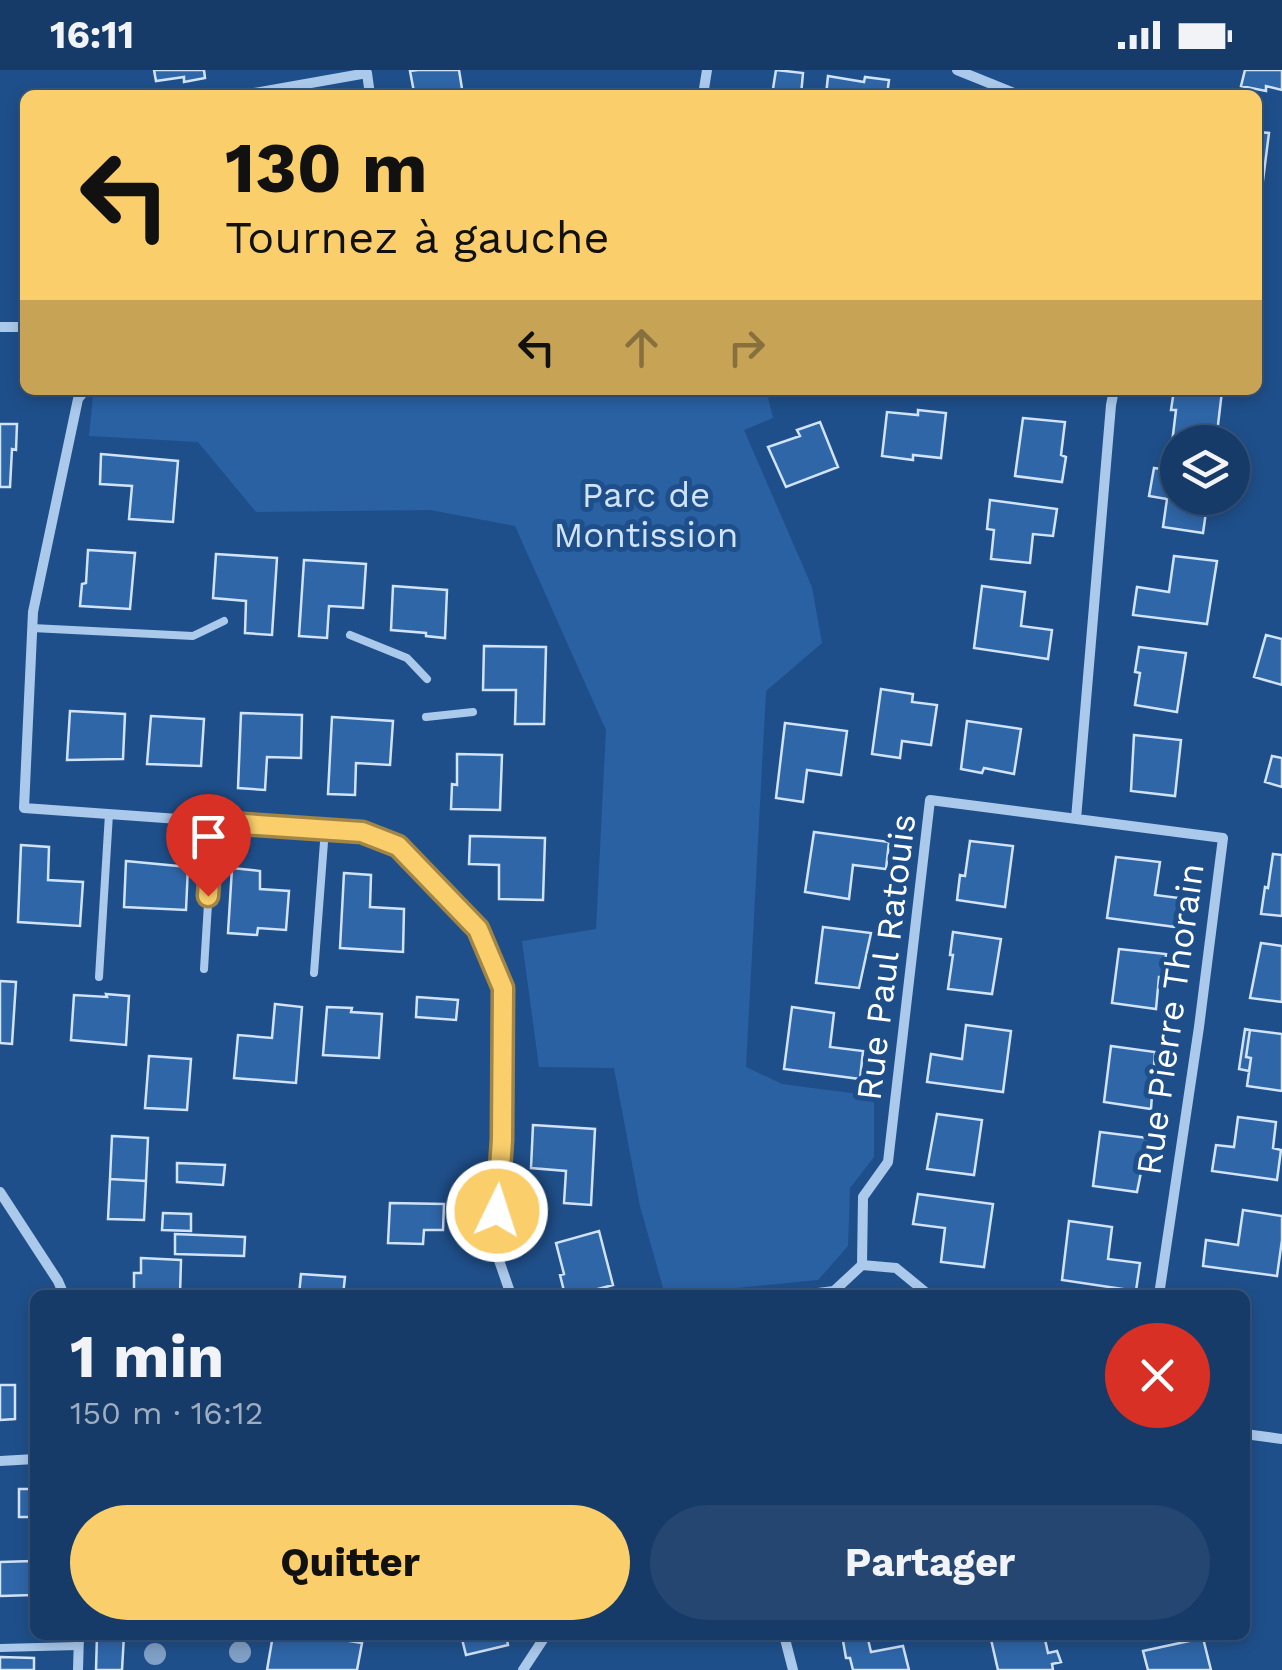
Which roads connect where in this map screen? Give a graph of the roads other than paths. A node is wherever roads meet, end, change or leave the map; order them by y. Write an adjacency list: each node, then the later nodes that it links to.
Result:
1 (956, 70): 4 (street)
2 (272, 90): 3 (street)
3 (369, 90)
4 (1006, 90)
5 (79, 395): 8 (street)
6 (1113, 395): 14 (street)
7 (224, 621): 8 (lane)
8 (32, 628): 13 (street)
9 (350, 636): 10 (lane)
10 (427, 679)
11 (473, 712): 12 (lane)
12 (426, 718)
13 (108, 814): 15 (street); 19 (lane)
14 (1076, 819): 21 (street, Rue Paul Ratouis); 26 (street, Rue Pierre Thorain)
15 (213, 822): 16 (street); 17 (lane)
16 (325, 829): 18 (lane); 23 (street)
17 (204, 969)
18 (314, 974)
19 (99, 977)
20 (0, 1192): 22 (street)
21 (862, 1265): 24 (street); 25 (street)
22 (62, 1290)
23 (509, 1290)
24 (835, 1290)
25 (923, 1290)
26 (1160, 1290)
27 (1250, 1435): 28 (street)
28 (1282, 1439)
29 (30, 1459): 30 (street)
30 (0, 1461)
31 (543, 1640): 36 (street)
32 (785, 1640): 37 (street)
33 (78, 1641): 34 (lane); 35 (street)
34 (0, 1648)
35 (78, 1670)
36 (522, 1670)
37 (793, 1670)

